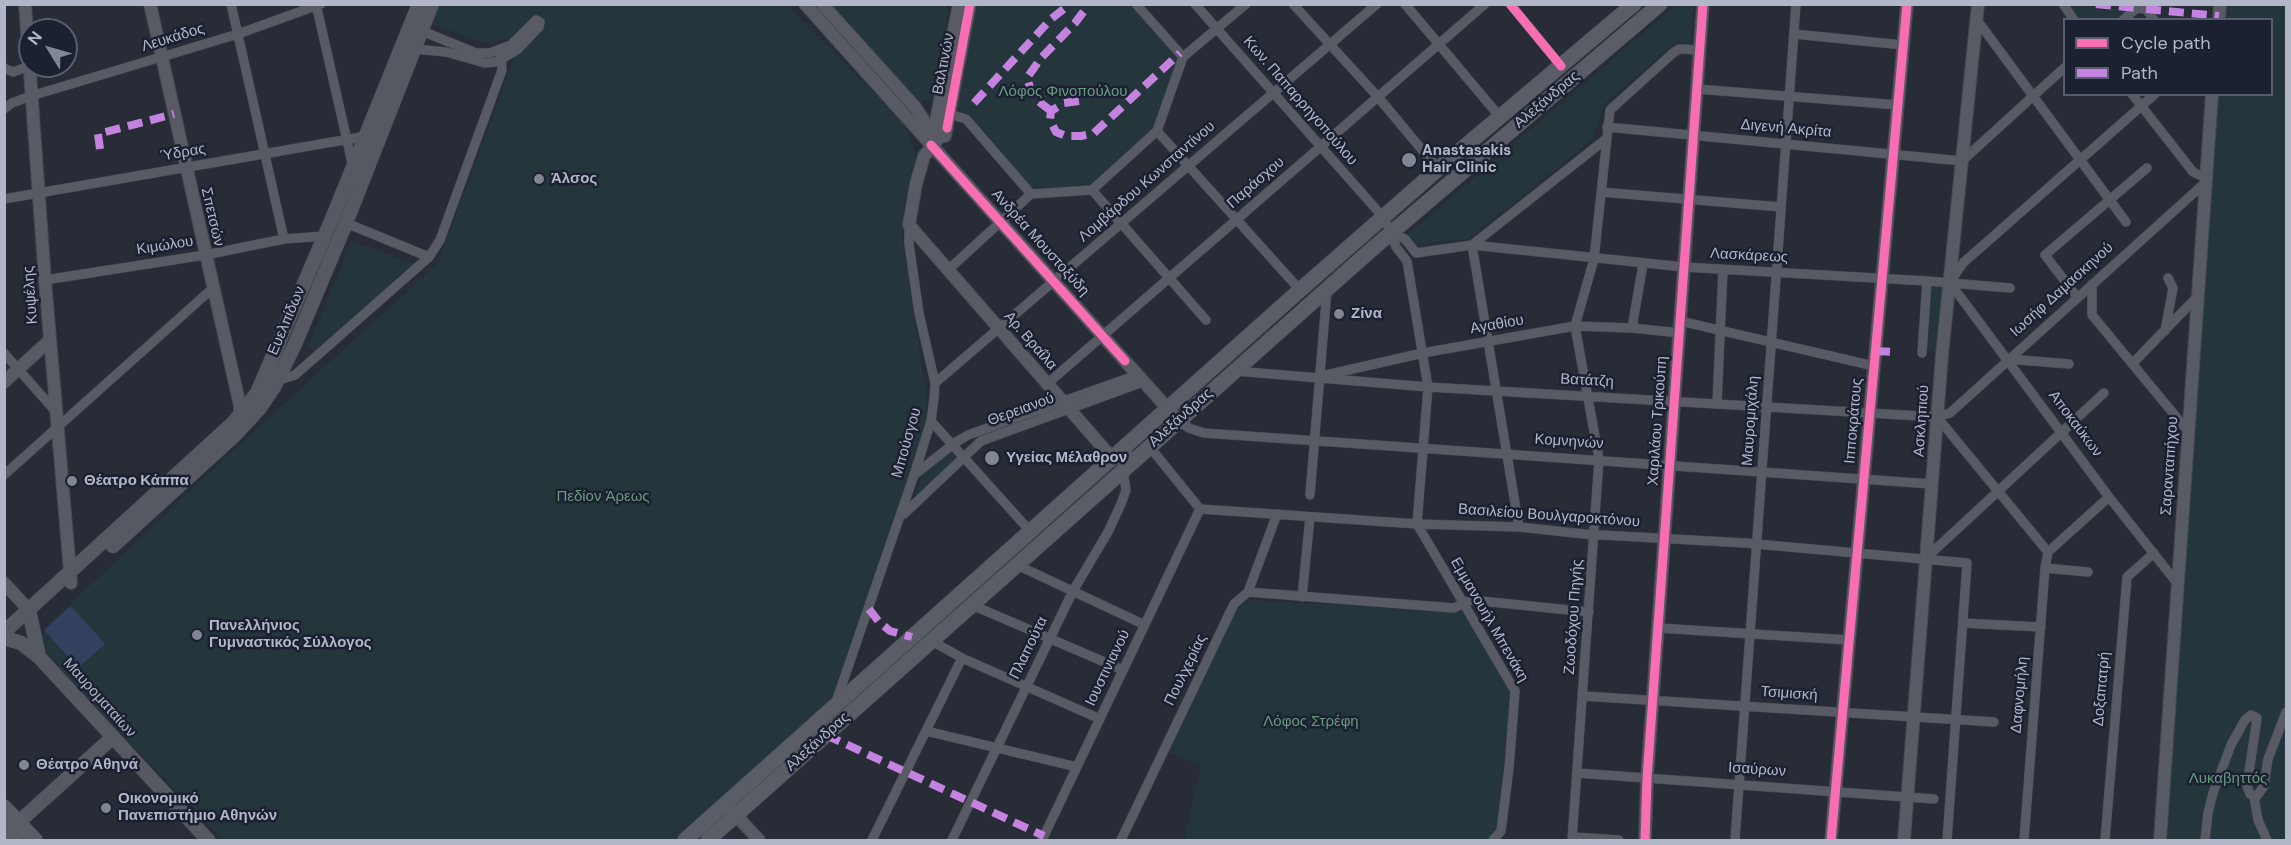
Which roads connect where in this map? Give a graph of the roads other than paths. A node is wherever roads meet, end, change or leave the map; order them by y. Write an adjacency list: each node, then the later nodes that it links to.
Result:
1 (150, 4): 41 (street, Σπετσών)
2 (231, 4): 33 (street)
3 (419, 4): 31 (main road, Ευελπίδων)
4 (432, 4): 31 (main road, Ευελπίδων)
5 (805, 4): 72 (street, Ανδρέα Μουστοξύδη)
6 (822, 4): 59 (street, Ανδρέα Μουστοξύδη)
7 (959, 4): 57 (street, Βαλτινών)
8 (970, 4): 62 (street, Βαλτινών)
9 (1136, 4): 42 (street)
10 (1195, 4): 32 (street, Κων. Παπαρρηγοπούλου)
11 (1246, 4): 32 (street)
12 (1293, 4): 37 (street)
13 (1377, 4): 37 (street, Λομβάρδου Κωνσταντίνου)
14 (1405, 4): 35 (street)
15 (1485, 4): 35 (street, Παράσχου)
16 (1510, 4): 43 (street)
17 (1634, 4): 26 (main road, Αλεξάνδρας)
18 (1660, 4): 100 (main road, Αλεξάνδρας)
19 (1796, 4): 34 (street, Μαυρομιχάλη)
20 (1907, 4): 36 (street, Ιπποκράτους)
21 (1978, 4): 30 (street, Ασκληπιού)
22 (2063, 4): 27 (street)
23 (318, 5): 33 (street, Λευκάδος); 69 (street)
24 (1704, 6): 39 (street, Χαριλάου Τρικούπη)
25 (2137, 6): 28 (street); 29 (street)
26 (1617, 10): 43 (main road, Αλεξάνδρας)
27 (2073, 18)
28 (2125, 18)
29 (2153, 18)
30 (1977, 20): 51 (street); 78 (street, Ασκληπιού)
31 (416, 29): 38 (main road, Ευελπίδων); 40 (street); 68 (main road, Ευελπίδων)
32 (1216, 29): 42 (street); 49 (street, Κων. Παπαρρηγοπούλου)
33 (238, 34): 41 (street, Λευκάδος); 74 (street)
34 (1794, 34): 36 (street); 55 (street, Μαυρομιχάλη)
35 (1439, 45): 56 (street, Παράσχου); 63 (street)
36 (1903, 45): 58 (street, Ιπποκράτους)
37 (1329, 46): 49 (street, Λομβάρδου Κωνσταντίνου); 56 (street)
38 (414, 49): 40 (street); 97 (main road, Ευελπίδων)
39 (1700, 50): 48 (street, Χαριλάου Τρικούπη); 64 (street)
40 (502, 55): 106 (street)
41 (162, 56): 50 (street, Λευκάδος); 80 (street, Σπετσών)
42 (1183, 57): 66 (street)
43 (1561, 66): 63 (main road, Αλεξάνδρας)
44 (4, 68): 45 (street)
45 (18, 70)
46 (2063, 70): 51 (street)
47 (30, 78): 50 (street, Κυψέλης)
48 (1697, 89): 55 (street); 67 (street, Χαριλάου Τρικούπη)
49 (1273, 93): 73 (street, Κων. Παπαρρηγοπούλου); 79 (street, Λομβάρδου Κωνσταντίνου)
50 (31, 96): 61 (street, Λευκάδος); 87 (street, Κυψέλης)
51 (2033, 96): 77 (street); 78 (street)
52 (2133, 96): 60 (street)
53 (2154, 96): 60 (street)
54 (2212, 96): 84 (street, Σαρανταπήχου)
55 (1789, 97): 58 (street); 71 (street, Μαυρομιχάλη)
56 (1378, 98): 73 (street, Παράσχου); 83 (street)
57 (940, 101): 59 (street); 72 (street, Βαλτινών)
58 (1898, 105): 75 (street, Ιπποκράτους)
59 (915, 107): 72 (street, Ανδρέα Μουστοξύδη)
60 (2141, 107): 77 (street); 84 (street)
61 (4, 109)
62 (949, 114): 65 (street, Βαλτινών); 88 (street)
63 (1500, 117): 83 (main road, Αλεξάνδρας)
64 (1607, 127): 67 (street, Διγενή Ακρίτα); 70 (street)
65 (946, 128): 72 (street); 76 (street, Βαλτινών)
66 (1157, 131): 79 (street); 85 (street)
67 (1694, 135): 71 (street, Διγενή Ακρίτα); 90 (street, Χαριλάου Τρικούπη)
68 (367, 136): 69 (street, Ύδρας); 82 (main road, Ευελπίδων)
69 (346, 139): 74 (street, Ύδρας); 82 (street)
70 (1606, 139): 86 (street); 103 (street)
71 (1786, 144): 75 (street, Διγενή Ακρίτα); 92 (street, Μαυρομιχάλη)
72 (931, 145): 76 (street, Ανδρέα Μουστοξύδη); 99 (street, Μπούσγου)
73 (1321, 147): 93 (street, Κων. Παπαρρηγοπούλου); 94 (street, Παράσχου)
74 (265, 153): 80 (street, Ύδρας); 102 (street)
75 (1893, 155): 78 (street, Διγενή Ακρίτα); 115 (street, Ιπποκράτους)
76 (941, 156): 95 (street, Ανδρέα Μουστοξύδη)
77 (2080, 160): 91 (street); 120 (street)
78 (1962, 161): 120 (street, Ασκληπιού)
79 (1188, 166): 94 (street); 98 (street, Λομβάρδου Κωνσταντίνου)
80 (186, 167): 87 (street, Ύδρας); 105 (street, Σπετσών)
81 (2146, 168): 91 (street)
82 (353, 169): 101 (main road, Ευελπίδων)
83 (1438, 169): 93 (main road, Αλεξάνδρας)
84 (2206, 180): 121 (street, Ιωσήφ Δαμασκηνού); 127 (street, Σαρανταπήχου)
85 (1092, 190): 88 (street); 98 (street)
86 (1601, 192): 90 (street); 107 (street)
87 (40, 193): 89 (street, Ύδρας); 117 (street, Κυψέλης)
88 (1031, 194): 95 (street)
89 (4, 199)
90 (1689, 199): 92 (street); 110 (street, Χαριλάου Τρικούπη)
91 (2110, 200): 96 (street); 126 (street)
92 (1781, 207): 113 (street, Μαυρομιχάλη)
93 (1383, 217): 100 (street, Κων. Παπαρρηγοπούλου); 125 (main road, Αλεξάνδρας)
94 (1237, 220): 114 (street, Παράσχου); 125 (street)
95 (1001, 222): 112 (street); 118 (street, Ανδρέα Μουστοξύδη)
96 (2126, 222)
97 (346, 223): 106 (street); 137 (main road, Ευελπίδων)
98 (1122, 223): 114 (street); 118 (street, Λομβάρδου Κωνσταντίνου)
99 (909, 225): 112 (street, Αρ. Βραΐλα); 153 (street, Μπούσγου)
100 (1391, 233): 104 (street); 108 (street, Κων. Παπαρρηγοπούλου); 124 (main road, Αλεξάνδρας)
101 (325, 236): 102 (street, Κιμώλου); 137 (main road, Ευελπίδων)
102 (284, 239): 105 (street, Κιμώλου)
103 (1472, 245): 104 (street, Λασκάρεως); 107 (street, Λασκάρεως); 139 (street)
104 (1416, 253): 108 (street)
105 (205, 255): 117 (street, Κιμώλου); 122 (street, Σπετσών)
106 (429, 258): 151 (street)
107 (1594, 258): 109 (street, Λασκάρεως); 129 (street)
108 (1407, 261): 140 (street)
109 (1643, 264): 110 (street, Λασκάρεως); 132 (street)
110 (1684, 267): 111 (street, Λασκάρεως); 130 (street, Χαριλάου Τρικούπη)
111 (1723, 269): 113 (street, Λασκάρεως); 133 (street)
112 (948, 270): 131 (street, Αρ. Βραΐλα)
113 (1777, 272): 115 (street, Λασκάρεως); 138 (street, Μαυρομιχάλη)
114 (1170, 278): 128 (street); 135 (street, Παράσχου)
115 (1882, 279): 119 (street, Λασκάρεως); 146 (street, Ιπποκράτους)
116 (2168, 279): 134 (street)
117 (45, 280): 136 (street, Κυψέλης)
118 (1054, 281): 131 (street, Λομβάρδου Κωνσταντίνου); 135 (street, Ανδρέα Μουστοξύδη)
119 (1927, 281): 120 (street, Λασκάρεως); 142 (street)
120 (1950, 283): 123 (street, Λασκάρεως); 142 (street, Ασκληπιού); 143 (street, Αποκαύκων)
121 (2092, 284): 126 (street, Ιωσήφ Δαμασκηνού); 145 (street)
122 (213, 288): 167 (street, Σπετσών); 171 (street)
123 (2010, 288)
124 (1328, 289): 148 (main road, Αλεξάνδρας); 149 (street)
125 (1300, 290): 164 (main road, Αλεξάνδρας)
126 (2077, 297): 143 (street, Ιωσήφ Δαμασκηνού)
127 (2196, 298): 134 (street); 172 (street, Σαρανταπήχου)
128 (1206, 320)
129 (1575, 326): 132 (street, Αγαθίου); 139 (street, Αγαθίου); 158 (street, Ζωοδόχου Πηγής)
130 (1680, 327): 132 (street, Αγαθίου); 133 (street, Αγαθίου); 159 (street, Χαριλάου Τρικούπη)
131 (999, 328): 153 (street, Λομβάρδου Κωνσταντίνου); 154 (street, Αρ. Βραΐλα)
132 (1632, 328)
133 (1720, 330): 138 (street, Αγαθίου); 161 (street)
134 (2165, 331): 145 (street)
135 (1102, 336): 150 (street, Ανδρέα Μουστοξύδη); 154 (street, Παράσχου)
136 (50, 340): 147 (street); 165 (street, Κυψέλης)
137 (289, 341): 151 (main road, Ευελπίδων); 167 (main road, Ευελπίδων)
138 (1772, 342): 146 (street, Αγαθίου); 163 (street, Μαυρομιχάλη)
139 (1488, 343): 140 (street, Αγαθίου); 156 (street)
140 (1423, 352): 149 (street, Αγαθίου); 155 (street)
141 (4, 353): 147 (street)
142 (1942, 355): 168 (street, Ασκληπιού)
143 (2007, 359): 144 (street); 168 (street, Ιωσήφ Δαμασκηνού); 173 (street, Αποκαύκων)
144 (2069, 364)
145 (2132, 364): 172 (street)
146 (1874, 366): 166 (street, Ιπποκράτους)
147 (18, 369): 152 (street); 165 (street)
148 (1235, 371): 149 (street, Βατάτζη); 160 (main road, Αλεξάνδρας)
149 (1321, 377): 155 (street, Βατάτζη); 176 (street)
150 (1140, 378): 162 (street, Θερειανού); 164 (street, Ανδρέα Μουστοξύδη)
151 (279, 380): 175 (main road, Ευελπίδων)
152 (4, 382)
153 (935, 383): 170 (street, Μπούσγου)
154 (1047, 384): 162 (street, Αρ. Βραΐλα)
155 (1428, 387): 156 (street, Βατάτζη); 179 (street)
156 (1497, 391): 158 (street, Βατάτζη); 180 (street)
157 (2104, 393): 173 (street)
158 (1586, 396): 159 (street, Βατάτζη); 184 (street, Ζωοδόχου Πηγής)
159 (1674, 401): 161 (street, Βατάτζη); 185 (street, Χαριλάου Τρικούπη)
160 (1199, 402): 169 (main road, Αλεξάνδρας); 174 (street)
161 (1717, 404): 163 (street, Βατάτζη)
162 (1066, 405): 177 (street, Θερειανού); 181 (street, Θερειανού); 182 (street, Αρ. Βραΐλα)
163 (1767, 407): 166 (street, Βατάτζη); 187 (street, Μαυρομιχάλη)
164 (1167, 408): 169 (street, Κομνηνών); 182 (main road, Αλεξάνδρας)
165 (56, 412): 171 (street, Κυψέλης)
166 (1870, 413): 168 (street, Βατάτζη); 190 (street, Ιπποκράτους)
167 (240, 415): 175 (street, Σπετσών); 212 (main road, Ευελπίδων)
168 (1937, 417): 191 (street, Ασκληπιού); 192 (street)
169 (1178, 420): 174 (street, Κομνηνών); 178 (main road, Αλεξάνδρας)
170 (931, 421): 177 (street); 189 (street, Μπούσγου)
171 (58, 427): 188 (street); 212 (street, Κυψέλης)
172 (2187, 430): 214 (street, Σαρανταπήχου)
173 (2062, 431): 192 (street); 194 (street, Αποκαύκων)
174 (1204, 433): 176 (street, Κομνηνών)
175 (235, 435): 212 (main road, Ευελπίδων)
176 (1316, 441): 179 (street, Κομνηνών); 193 (street)
177 (952, 445): 181 (street); 189 (street, Θερειανού)
178 (1149, 446): 183 (main road, Αλεξάνδρας); 195 (street)
179 (1424, 449): 180 (street, Κομνηνών); 199 (street)
180 (1507, 453): 184 (street, Κομνηνών); 200 (street)
181 (963, 456): 198 (street, Θερειανού); 201 (street)
182 (1112, 458): 183 (street); 201 (main road, Αλεξάνδρας)
183 (1137, 458): 186 (main road, Αλεξάνδρας)
184 (1599, 459): 185 (street, Κομνηνών); 202 (street, Ζωοδόχου Πηγής)
185 (1670, 465): 187 (street, Κομνηνών); 203 (street, Χαριλάου Τρικούπη)
186 (1123, 470): 209 (main road, Αλεξάνδρας); 215 (street, Πλαπούτα)
187 (1762, 472): 190 (street, Κομνηνών); 204 (street, Μαυρομιχάλη)
188 (4, 475)
189 (914, 475): 198 (street, Μπούσγου)
190 (1864, 479): 191 (street, Κομνηνών); 207 (street, Ιπποκράτους)
191 (1932, 484): 208 (street, Ασκληπιού)
192 (1999, 490): 205 (street); 208 (street)
193 (1310, 495)
194 (2109, 496): 205 (street); 206 (street, Αποκαύκων)
195 (1200, 509): 196 (street, Βασιλείου Βουλγαροκτόνου); 224 (street, Ιουστινιανού)
196 (1277, 514): 197 (street, Βασιλείου Βουλγαροκτόνου); 216 (street, Πουλχερίας)
197 (1310, 517): 199 (street, Βασιλείου Βουλγαροκτόνου); 217 (street)
198 (900, 518): 239 (street, Μπούσγου)
199 (1418, 524): 200 (street, Βασιλείου Βουλγαροκτόνου); 218 (street, Εμμανουήλ Μπενάκη)
200 (1519, 527): 202 (street, Βασιλείου Βουλγαροκτόνου)
201 (1030, 531): 220 (main road, Αλεξάνδρας)
202 (1594, 535): 203 (street, Βασιλείου Βουλγαροκτόνου); 221 (street, Ζωοδόχου Πηγής)
203 (1664, 538): 204 (street, Βασιλείου Βουλγαροκτόνου); 226 (street, Χαριλάου Τρικούπη)
204 (1757, 544): 207 (street, Βασιλείου Βουλγαροκτόνου); 228 (street, Μαυρομιχάλη)
205 (2048, 552): 210 (street, Δαφνομήλη)
206 (2154, 553): 214 (street, Αποκαύκων); 280 (street, Δοξαπατρή)
207 (1857, 554): 208 (street, Βασιλείου Βουλγαροκτόνου); 231 (street, Ιπποκράτους)
208 (1926, 558): 223 (street, Βασιλείου Βουλγαροκτόνου); 243 (street, Ασκληπιού)
209 (1017, 565): 215 (street); 219 (main road, Αλεξάνδρας)
210 (2045, 568): 211 (street); 225 (street, Δαφνομήλη)
211 (2088, 572)
212 (71, 577): 222 (main road)
213 (4, 583): 222 (street)
214 (2177, 583): 281 (street, Σαρανταπήχου)
215 (1073, 591): 224 (street); 230 (street, Πλαπούτα)
216 (1248, 592): 217 (street); 271 (street, Πουλχερίας)
217 (1302, 597): 218 (street)
218 (1463, 604): 221 (street); 272 (street, Εμμανουήλ Μπενάκη)
219 (972, 605): 230 (street); 232 (main road, Αλεξάνδρας)
220 (945, 607): 232 (street); 239 (main road, Αλεξάνδρας)
221 (1589, 612): 237 (street, Ζωοδόχου Πηγής)
222 (30, 615): 227 (main road); 233 (main road, Μαυροματαίων)
223 (1963, 623): 225 (street); 245 (street)
224 (1145, 625): 235 (street, Ιουστινιανού)
225 (2041, 627): 279 (street, Δαφνομήλη)
226 (1658, 628): 228 (street); 238 (street, Χαριλάου Τρικούπη)
227 (4, 632)
228 (1750, 634): 231 (street); 240 (street, Μαυρομιχάλη)
229 (4, 638): 233 (main road, Μαυροματαίων)
230 (1050, 638): 235 (street); 236 (street, Πλαπούτα)
231 (1849, 640): 242 (street, Ιπποκράτους)
232 (930, 642): 234 (street); 260 (main road, Αλεξάνδρας)
233 (39, 657): 248 (main road, Μαυροματαίων)
234 (962, 658): 236 (street); 247 (street)
235 (1123, 670): 244 (street, Ιουστινιανού)
236 (1027, 687): 244 (street); 249 (street, Πλαπούτα)
237 (1583, 696): 238 (street, Τσιμισκή); 251 (street, Ζωοδόχου Πηγής)
238 (1653, 701): 240 (street, Τσιμισκή); 252 (street, Χαριλάου Τρικούπη)
239 (834, 706): 258 (main road, Αλεξάνδρας)
240 (1745, 707): 242 (street, Τσιμισκή); 253 (street, Μαυρομιχάλη)
241 (2286, 712): 256 (street)
242 (1843, 713): 243 (street, Τσιμισκή); 254 (street, Ιπποκράτους)
243 (1914, 717): 245 (street, Τσιμισκή); 255 (street, Ασκληπιού)
244 (1100, 719): 250 (street, Ιουστινιανού)
245 (1957, 720): 246 (street, Τσιμισκή); 278 (street)
246 (1994, 722)
247 (926, 731): 249 (street); 268 (street)
248 (113, 736): 261 (main road); 264 (main road, Μαυροματαίων)
249 (997, 748): 250 (street); 269 (street, Πλαπούτα)
250 (1077, 767): 270 (street, Ιουστινιανού)
251 (1577, 773): 252 (street, Ισαύρων); 262 (street, Ζωοδόχου Πηγής)
252 (1647, 778): 253 (street, Ισαύρων); 274 (street, Χαριλάου Τρικούπη)
253 (1739, 784): 254 (street, Ισαύρων); 275 (street, Μαυρομιχάλη)
254 (1836, 792): 255 (street, Ισαύρων); 276 (street, Ιπποκράτους)
255 (1908, 797): 257 (street, Ισαύρων); 277 (street, Ασκληπιού)
256 (2254, 797): 282 (street); 283 (street)
257 (1934, 799)
258 (726, 804): 260 (street); 265 (main road, Αλεξάνδρας)
259 (4, 807): 261 (main road)
260 (736, 816): 266 (main road, Αλεξάνδρας); 267 (street)
261 (10, 832): 263 (main road)
262 (1573, 838): 273 (street)
263 (35, 840)
264 (208, 840)
265 (685, 840)
266 (708, 840)
267 (759, 840)
268 (872, 840)
269 (952, 840)
270 (1042, 840)
271 (1121, 840)
272 (1493, 840)
273 (1619, 840)
274 (1645, 840)
275 (1735, 840)
276 (1832, 840)
277 (1904, 840)
278 (1947, 840)
279 (2024, 840)
280 (2105, 840)
281 (2160, 840)
282 (2205, 840)
283 (2268, 840)

